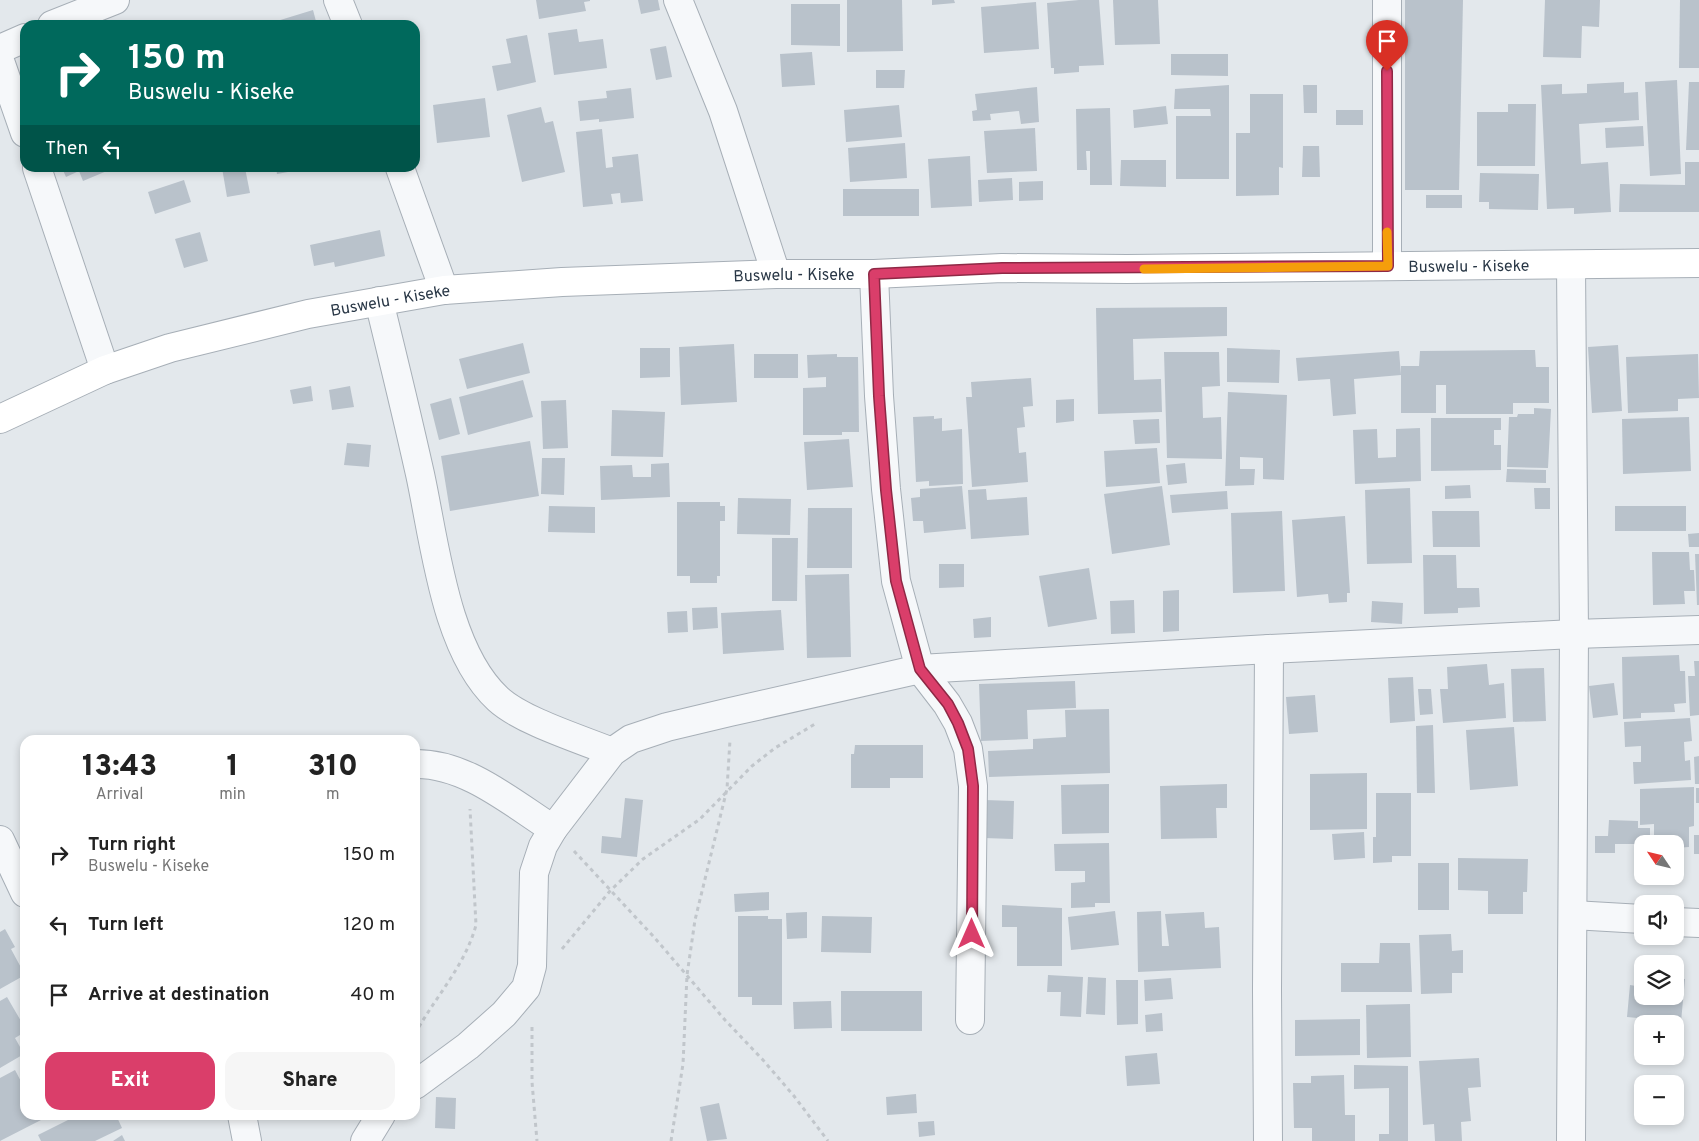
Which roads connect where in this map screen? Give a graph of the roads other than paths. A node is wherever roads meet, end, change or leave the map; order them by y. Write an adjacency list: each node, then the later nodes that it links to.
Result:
1 (114, 0): 5 (street)
2 (338, 0): 6 (street)
3 (678, 0): 16 (street)
4 (1388, 0): 14 (street)
5 (64, 20)
6 (346, 20)
7 (20, 40): 8 (street)
8 (0, 49)
9 (0, 61): 10 (street)
10 (20, 119)
11 (38, 172): 20 (street)
12 (401, 172): 18 (street)
13 (1699, 263): 15 (main road, Buswelu - Kiseke)
14 (1388, 266): 15 (main road, Buswelu - Kiseke); 17 (main road, Buswelu - Kiseke)
15 (1571, 266): 23 (street)
16 (776, 274): 17 (main road, Buswelu - Kiseke); 18 (main road, Buswelu - Kiseke)
17 (874, 274): 25 (street)
18 (444, 290): 19 (main road, Buswelu - Kiseke)
19 (379, 301): 20 (main road, Buswelu - Kiseke); 26 (street)
20 (105, 370): 21 (main road, Buswelu - Kiseke)
21 (0, 419)
22 (1699, 630): 23 (street)
23 (1574, 634): 24 (street); 31 (street)
24 (1269, 649): 25 (street); 41 (street)
25 (920, 669): 26 (street); 35 (street)
26 (612, 752): 28 (street)
27 (420, 764): 28 (street)
28 (553, 829): 36 (street)
29 (11, 853): 30 (street)
30 (20, 879)
31 (1572, 915): 32 (street); 42 (street)
32 (1634, 919)
33 (1684, 922): 34 (street)
34 (1699, 923)
35 (970, 1020)
36 (420, 1081)
37 (243, 1120): 39 (street)
38 (379, 1120): 40 (street)
39 (247, 1141)
40 (365, 1141)
41 (1268, 1141)
42 (1571, 1141)

